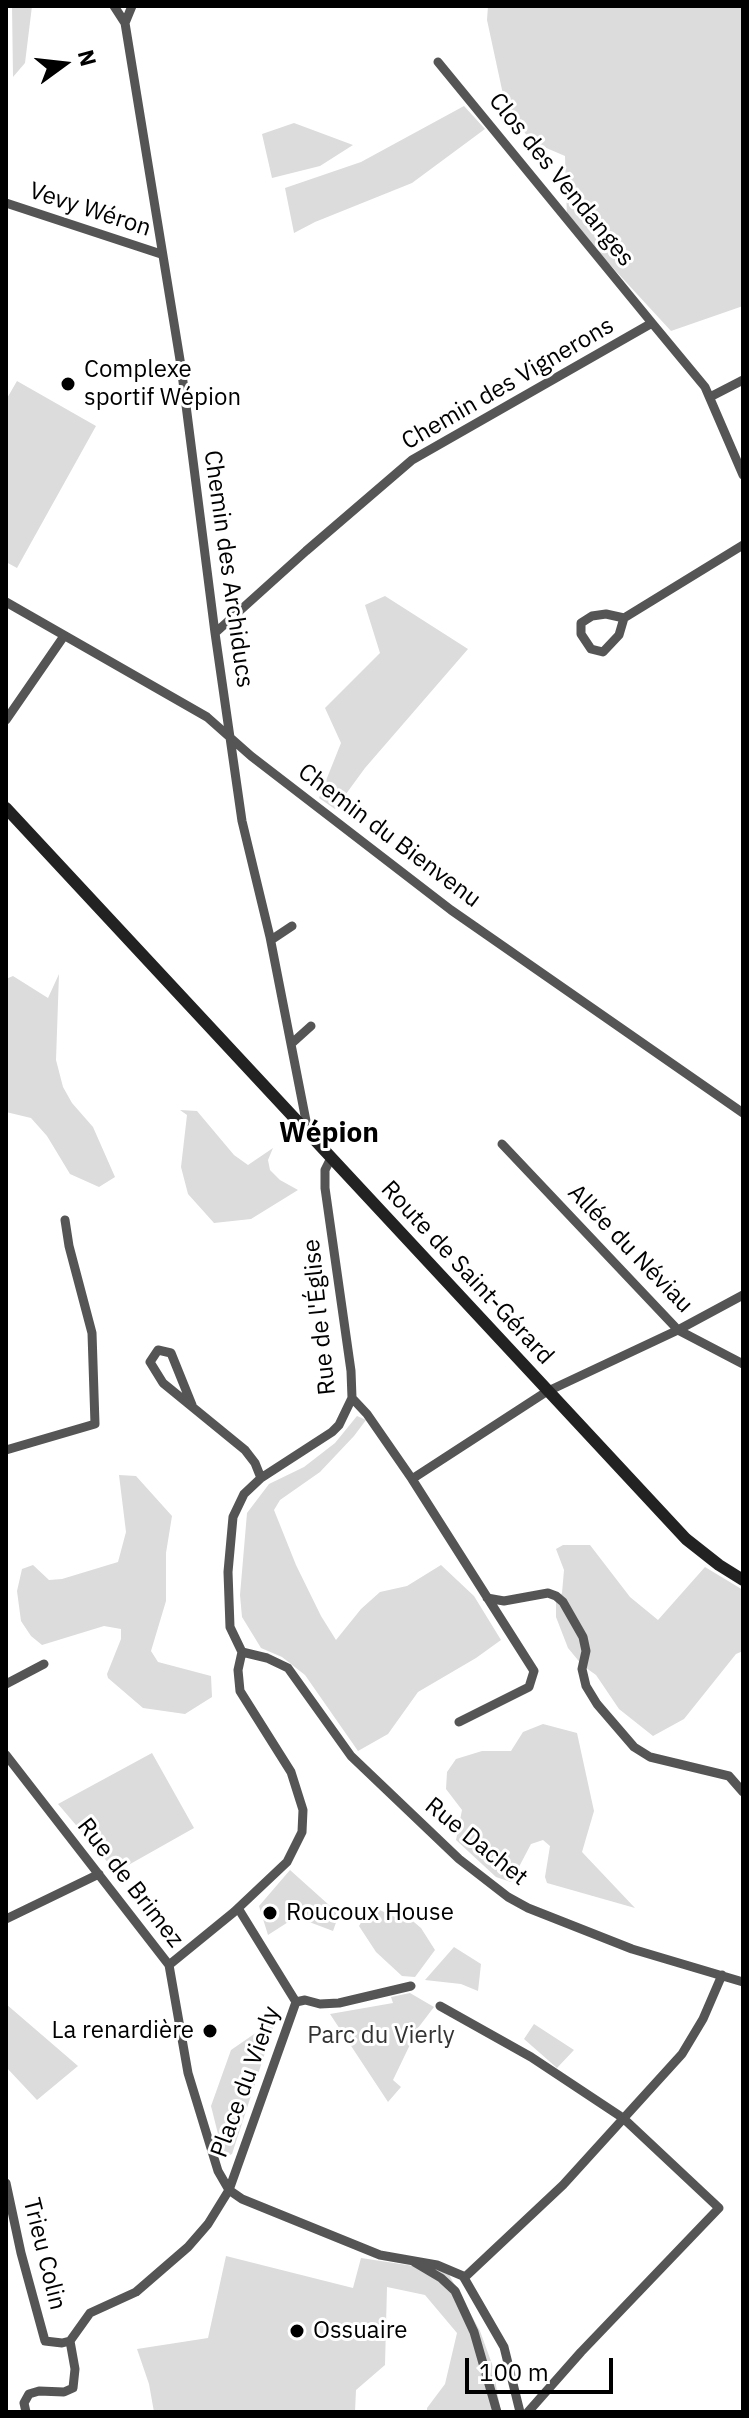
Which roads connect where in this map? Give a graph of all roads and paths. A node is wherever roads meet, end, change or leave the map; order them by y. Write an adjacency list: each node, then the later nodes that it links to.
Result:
1 (114, 6): 3 (street)
2 (132, 6): 3 (street)
3 (125, 23): 6 (street, Chemin des Archiducs)
4 (438, 62): 7 (street, Clos des Vendanges)
5 (6, 203): 6 (street, Vevy Wéron)
6 (161, 254): 14 (street, Chemin des Archiducs)
7 (652, 323): 9 (street, Chemin des Vignerons); 14 (street, Chemin des Vignerons)
8 (743, 380): 9 (street)
9 (710, 397): 10 (street, Chemin des Vignerons)
10 (743, 475)
11 (743, 545): 13 (street)
12 (6, 602): 15 (street, Chemin du Bienvenu)
13 (624, 618): 13 (street)
14 (215, 633): 17 (street, Chemin des Archiducs)
15 (64, 636): 16 (street); 17 (street, Chemin du Bienvenu)
16 (6, 720)
17 (231, 739): 20 (street, Chemin des Archiducs); 23 (street, Chemin du Bienvenu)
18 (6, 808): 24 (main road, Route de Saint-Gérard)
19 (292, 926): 20 (street)
20 (271, 940): 22 (street, Chemin des Archiducs)
21 (311, 1026): 22 (street)
22 (291, 1044): 24 (street, Chemin des Archiducs)
23 (743, 1113)
24 (309, 1135): 26 (main road, Route de Saint-Gérard)
25 (502, 1144): 29 (street, Allée du Néviau)
26 (331, 1158): 31 (main road, Route de Saint-Gérard); 32 (street, Rue de l'Église)
27 (65, 1220): 34 (street)
28 (743, 1295): 29 (street)
29 (678, 1330): 30 (street, Allée du Néviau); 31 (street)
30 (743, 1364)
31 (546, 1392): 36 (street); 37 (main road, Route de Saint-Gérard)
32 (352, 1398): 35 (street, Rue de l'Église); 36 (street)
33 (192, 1405): 33 (street); 35 (street)
34 (6, 1450)
35 (261, 1478): 39 (street, Rue de l'Église)
36 (412, 1479): 38 (street)
37 (743, 1580)
38 (487, 1598): 42 (street); 44 (street)
39 (242, 1652): 46 (street, Rue de l'Église); 49 (street, Rue Dachet)
40 (44, 1664): 41 (street)
41 (6, 1684)
42 (459, 1722)
43 (6, 1755): 45 (street, Rue de Brimez)
44 (743, 1792)
45 (99, 1874): 47 (street); 48 (street, Rue de Brimez)
46 (238, 1908): 48 (street, Rue de l'Église); 52 (street, Place du Vierly)
47 (6, 1919)
48 (169, 1965): 56 (street, Rue de Brimez)
49 (722, 1975): 50 (street, Rue Dachet); 54 (street)
50 (743, 1982)
51 (411, 1986): 52 (street)
52 (296, 2002): 56 (street, Place du Vierly)
53 (440, 2006): 54 (street)
54 (623, 2118): 58 (street); 63 (street)
55 (6, 2183): 59 (street, Trieu Colin)
56 (229, 2190): 57 (street); 59 (street, Place du Vierly)
57 (412, 2260): 58 (street); 61 (street)
58 (464, 2277): 62 (street)
59 (70, 2341): 60 (street, Trieu Colin)
60 (26, 2412)
61 (497, 2412)
62 (520, 2412)
63 (528, 2412)

